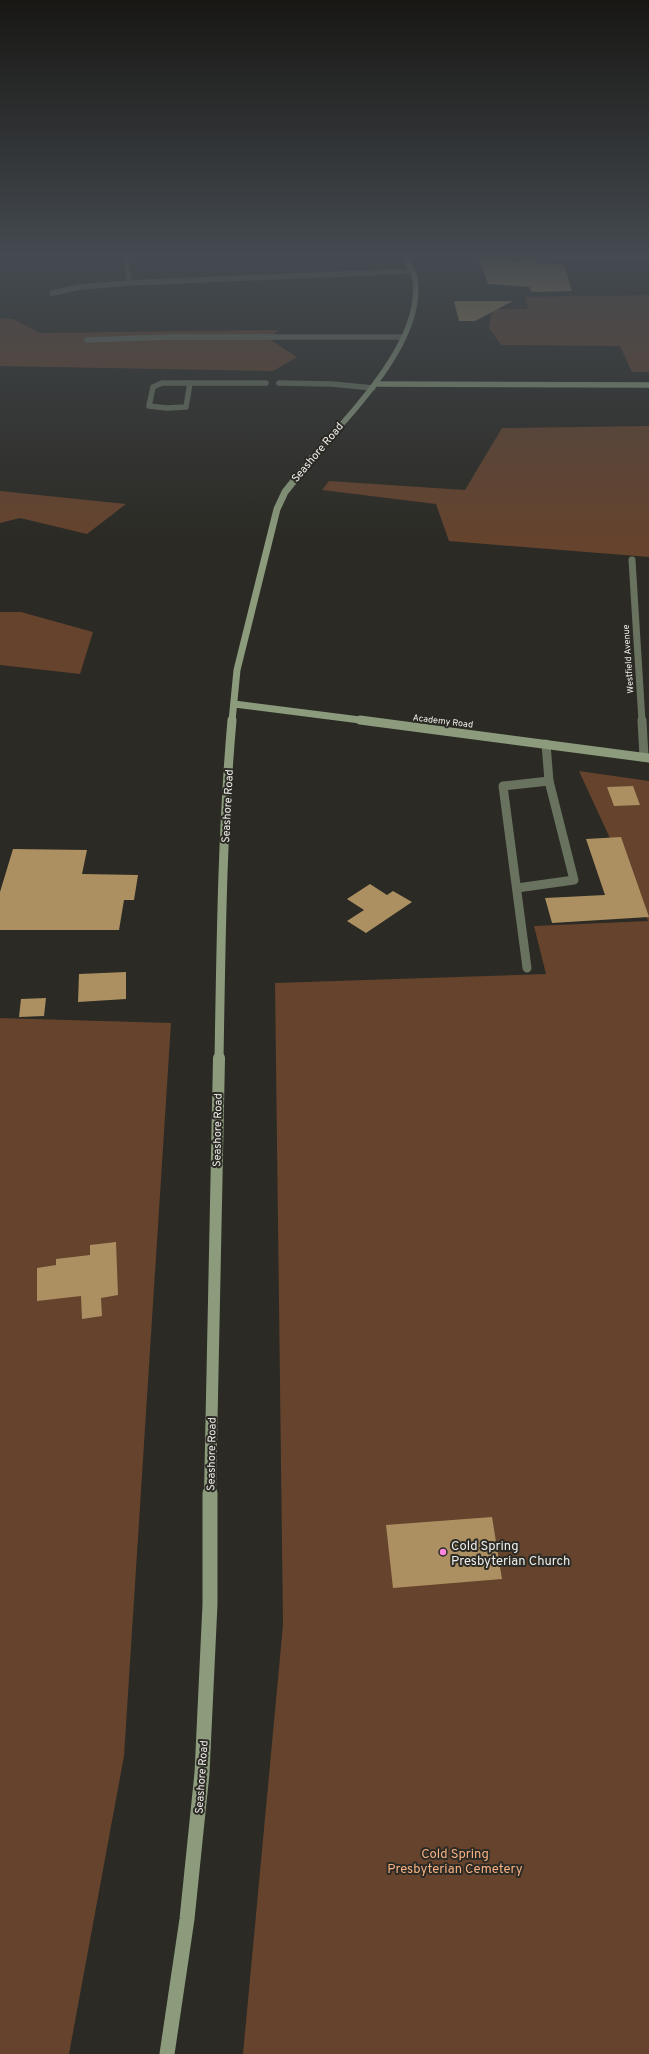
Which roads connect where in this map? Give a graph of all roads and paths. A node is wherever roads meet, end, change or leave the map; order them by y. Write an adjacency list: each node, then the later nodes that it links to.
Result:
1 (396, 351): 5 (street, Seashore Road)
2 (190, 383): 2 (street); 3 (street)
3 (266, 383)
4 (279, 383): 5 (street)
5 (375, 385): 6 (street); 8 (street, Seashore Road)
6 (649, 385)
7 (632, 560): 10 (street, Westfield Avenue)
8 (234, 704): 9 (street, Academy Road); 14 (street, Seashore Road)
9 (546, 744): 10 (street, Academy Road); 11 (street)
10 (647, 758)
11 (549, 781): 12 (street); 12 (street)
12 (517, 888): 13 (street)
13 (527, 968)
14 (166, 2054)

